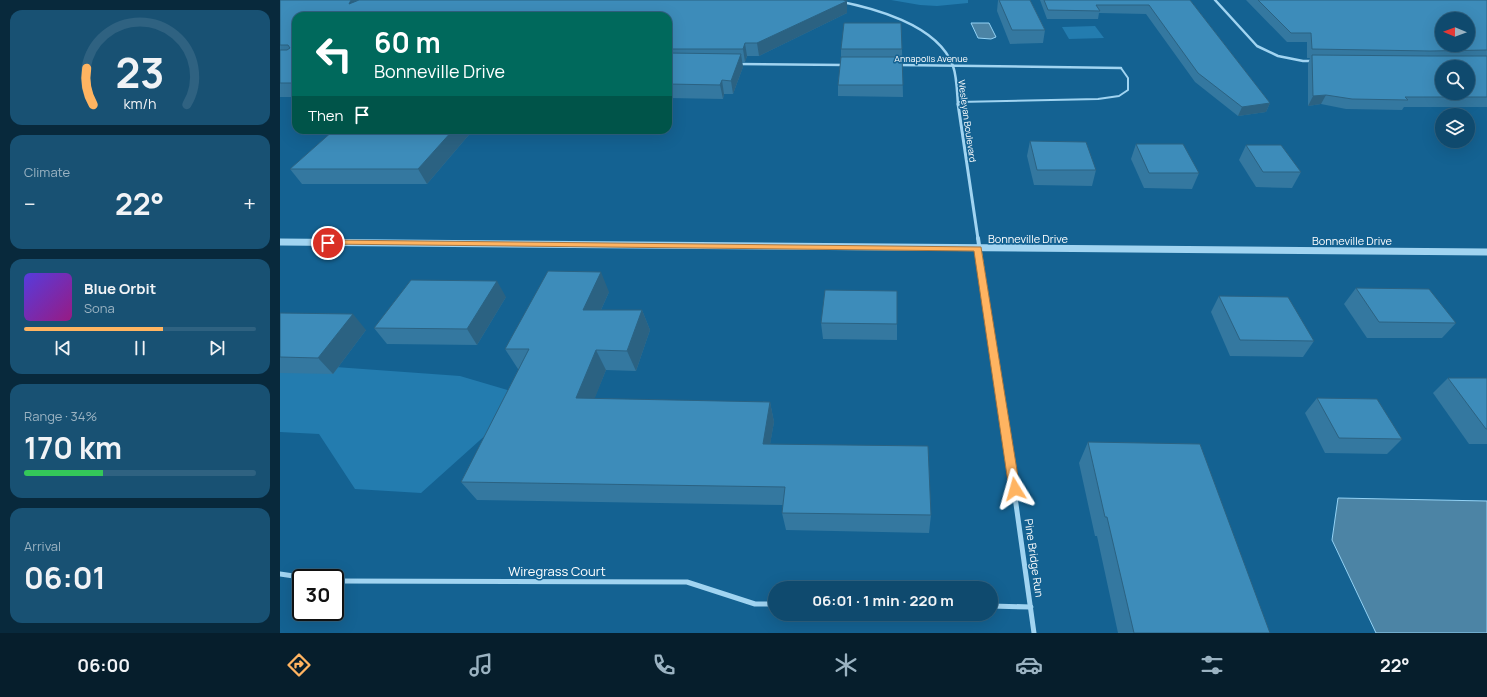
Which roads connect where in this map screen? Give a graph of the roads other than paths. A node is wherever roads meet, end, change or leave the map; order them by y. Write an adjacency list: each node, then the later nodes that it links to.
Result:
1 (832, 0): 7 (street, Wesleyan Boulevard)
2 (1215, 0): 3 (street)
3 (1318, 61)
4 (731, 64): 5 (street)
5 (850, 65)
6 (897, 65): 7 (street, Annapolis Avenue)
7 (952, 66): 8 (street, Annapolis Avenue); 9 (street, Wesleyan Boulevard)
8 (1122, 68): 9 (lane)
9 (958, 102): 11 (street, Wesleyan Boulevard)
10 (280, 242): 11 (street, Bonneville Drive)
11 (978, 249): 12 (street, Bonneville Drive); 18 (street, Pine Bridge Run)
12 (1487, 252)
13 (280, 574): 14 (street)
14 (292, 576)
15 (344, 581): 16 (street, Wiregrass Court)
16 (768, 604)
17 (998, 606): 18 (street)
18 (1031, 607): 19 (street, Pine Bridge Run)
19 (1034, 633)

